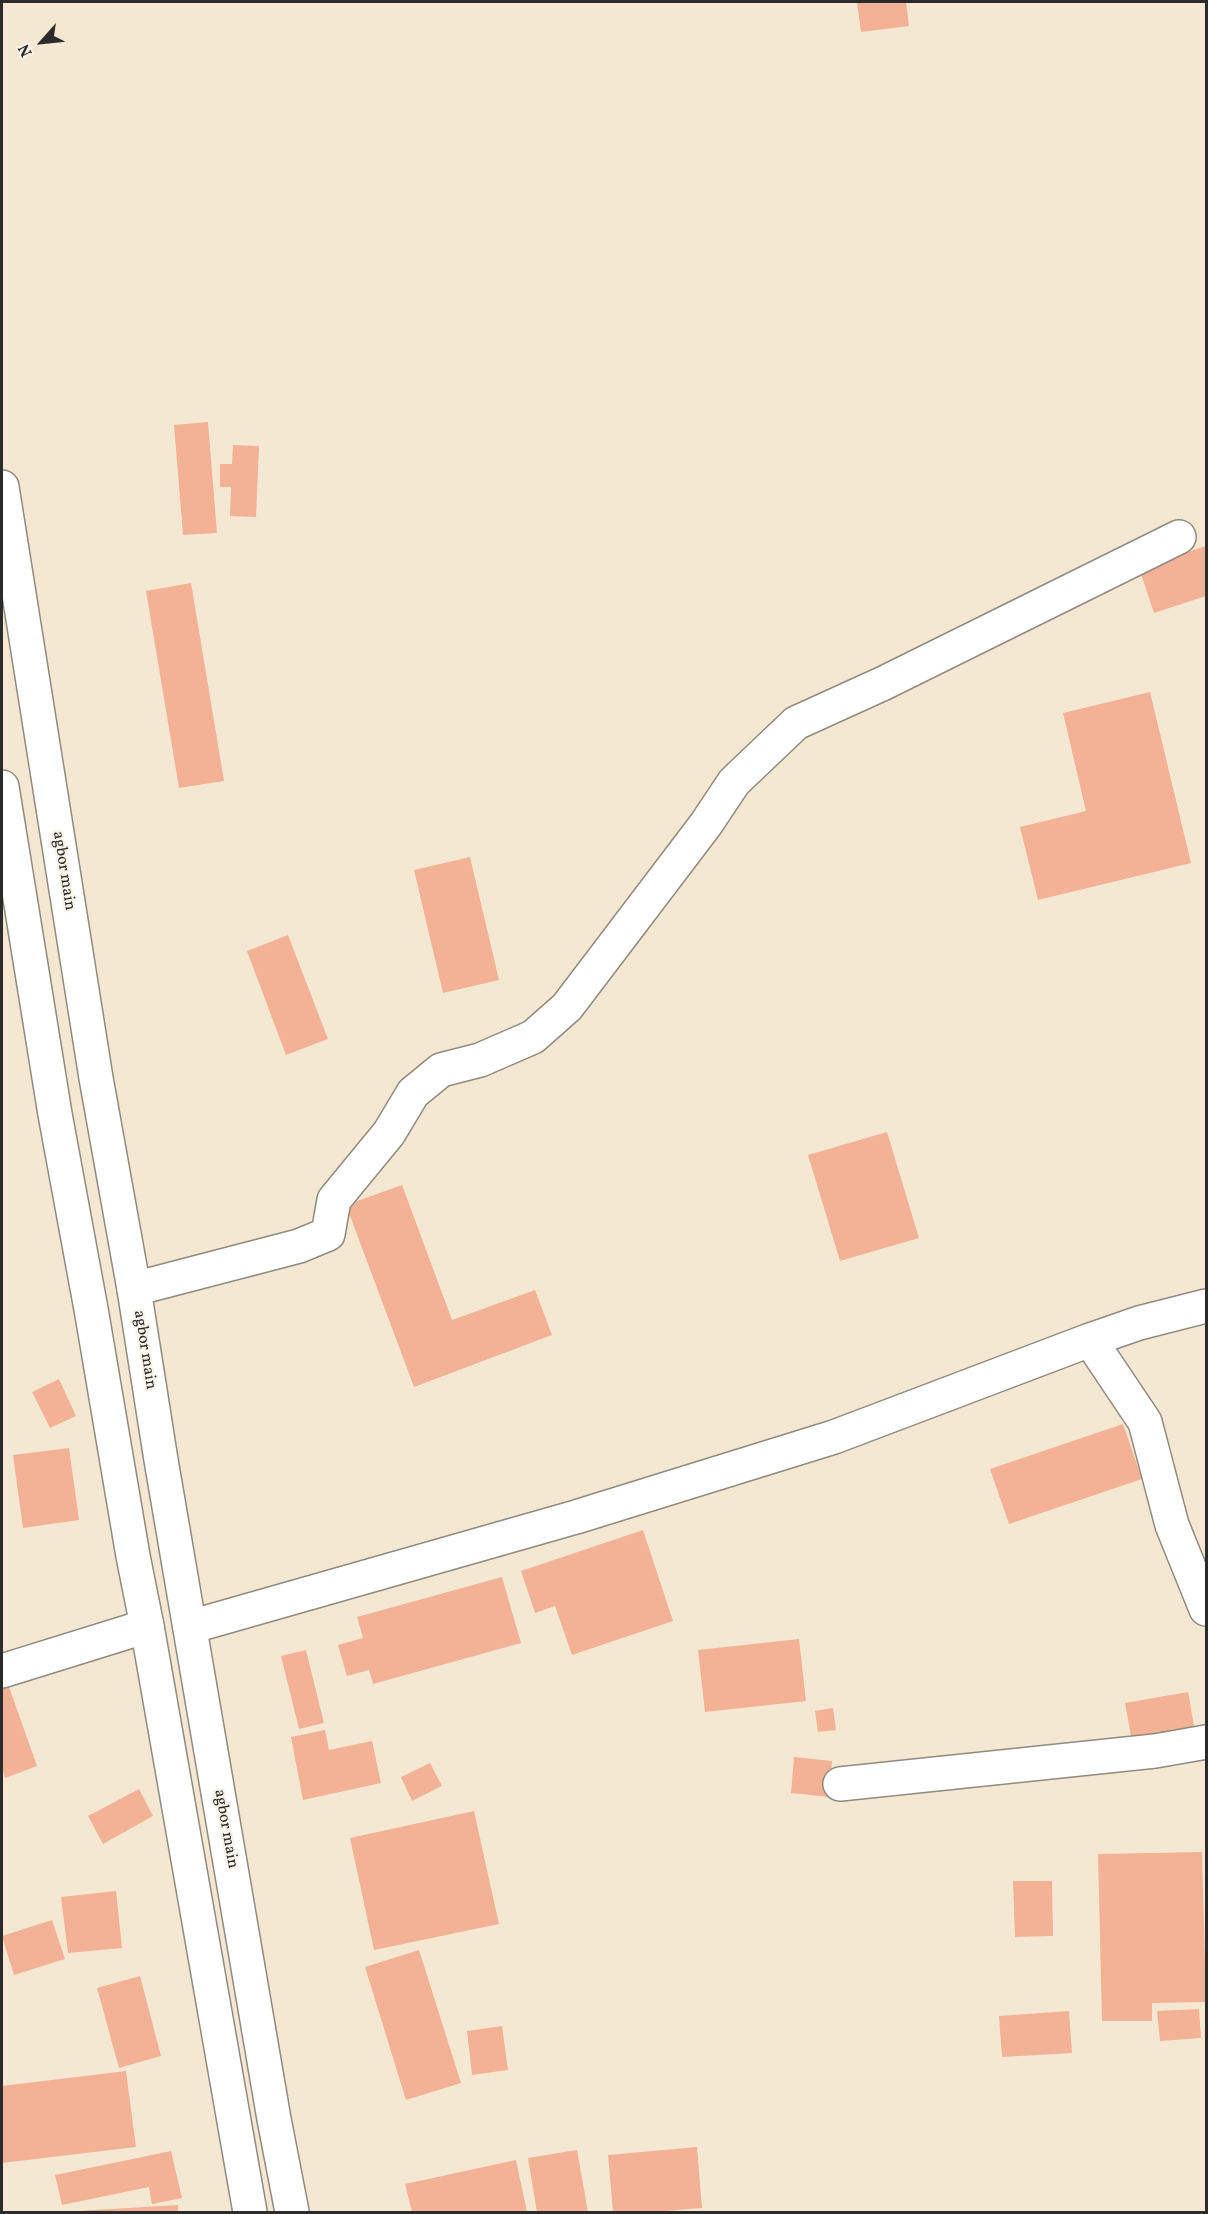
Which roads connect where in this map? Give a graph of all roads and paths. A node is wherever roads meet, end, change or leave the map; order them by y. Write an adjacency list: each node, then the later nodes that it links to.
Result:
1 (2, 487): 4 (street, agbor main)
2 (1179, 537): 4 (street)
3 (2, 787): 8 (street)
4 (134, 1289): 9 (street, agbor main)
5 (1206, 1306): 6 (street)
6 (1090, 1340): 7 (street); 9 (street)
7 (1206, 1609)
8 (147, 1626): 10 (street); 13 (street)
9 (190, 1627): 14 (street, agbor main)
10 (2, 1671)
11 (1206, 1742): 12 (street)
12 (840, 1784)
13 (250, 2212)
14 (292, 2212)

